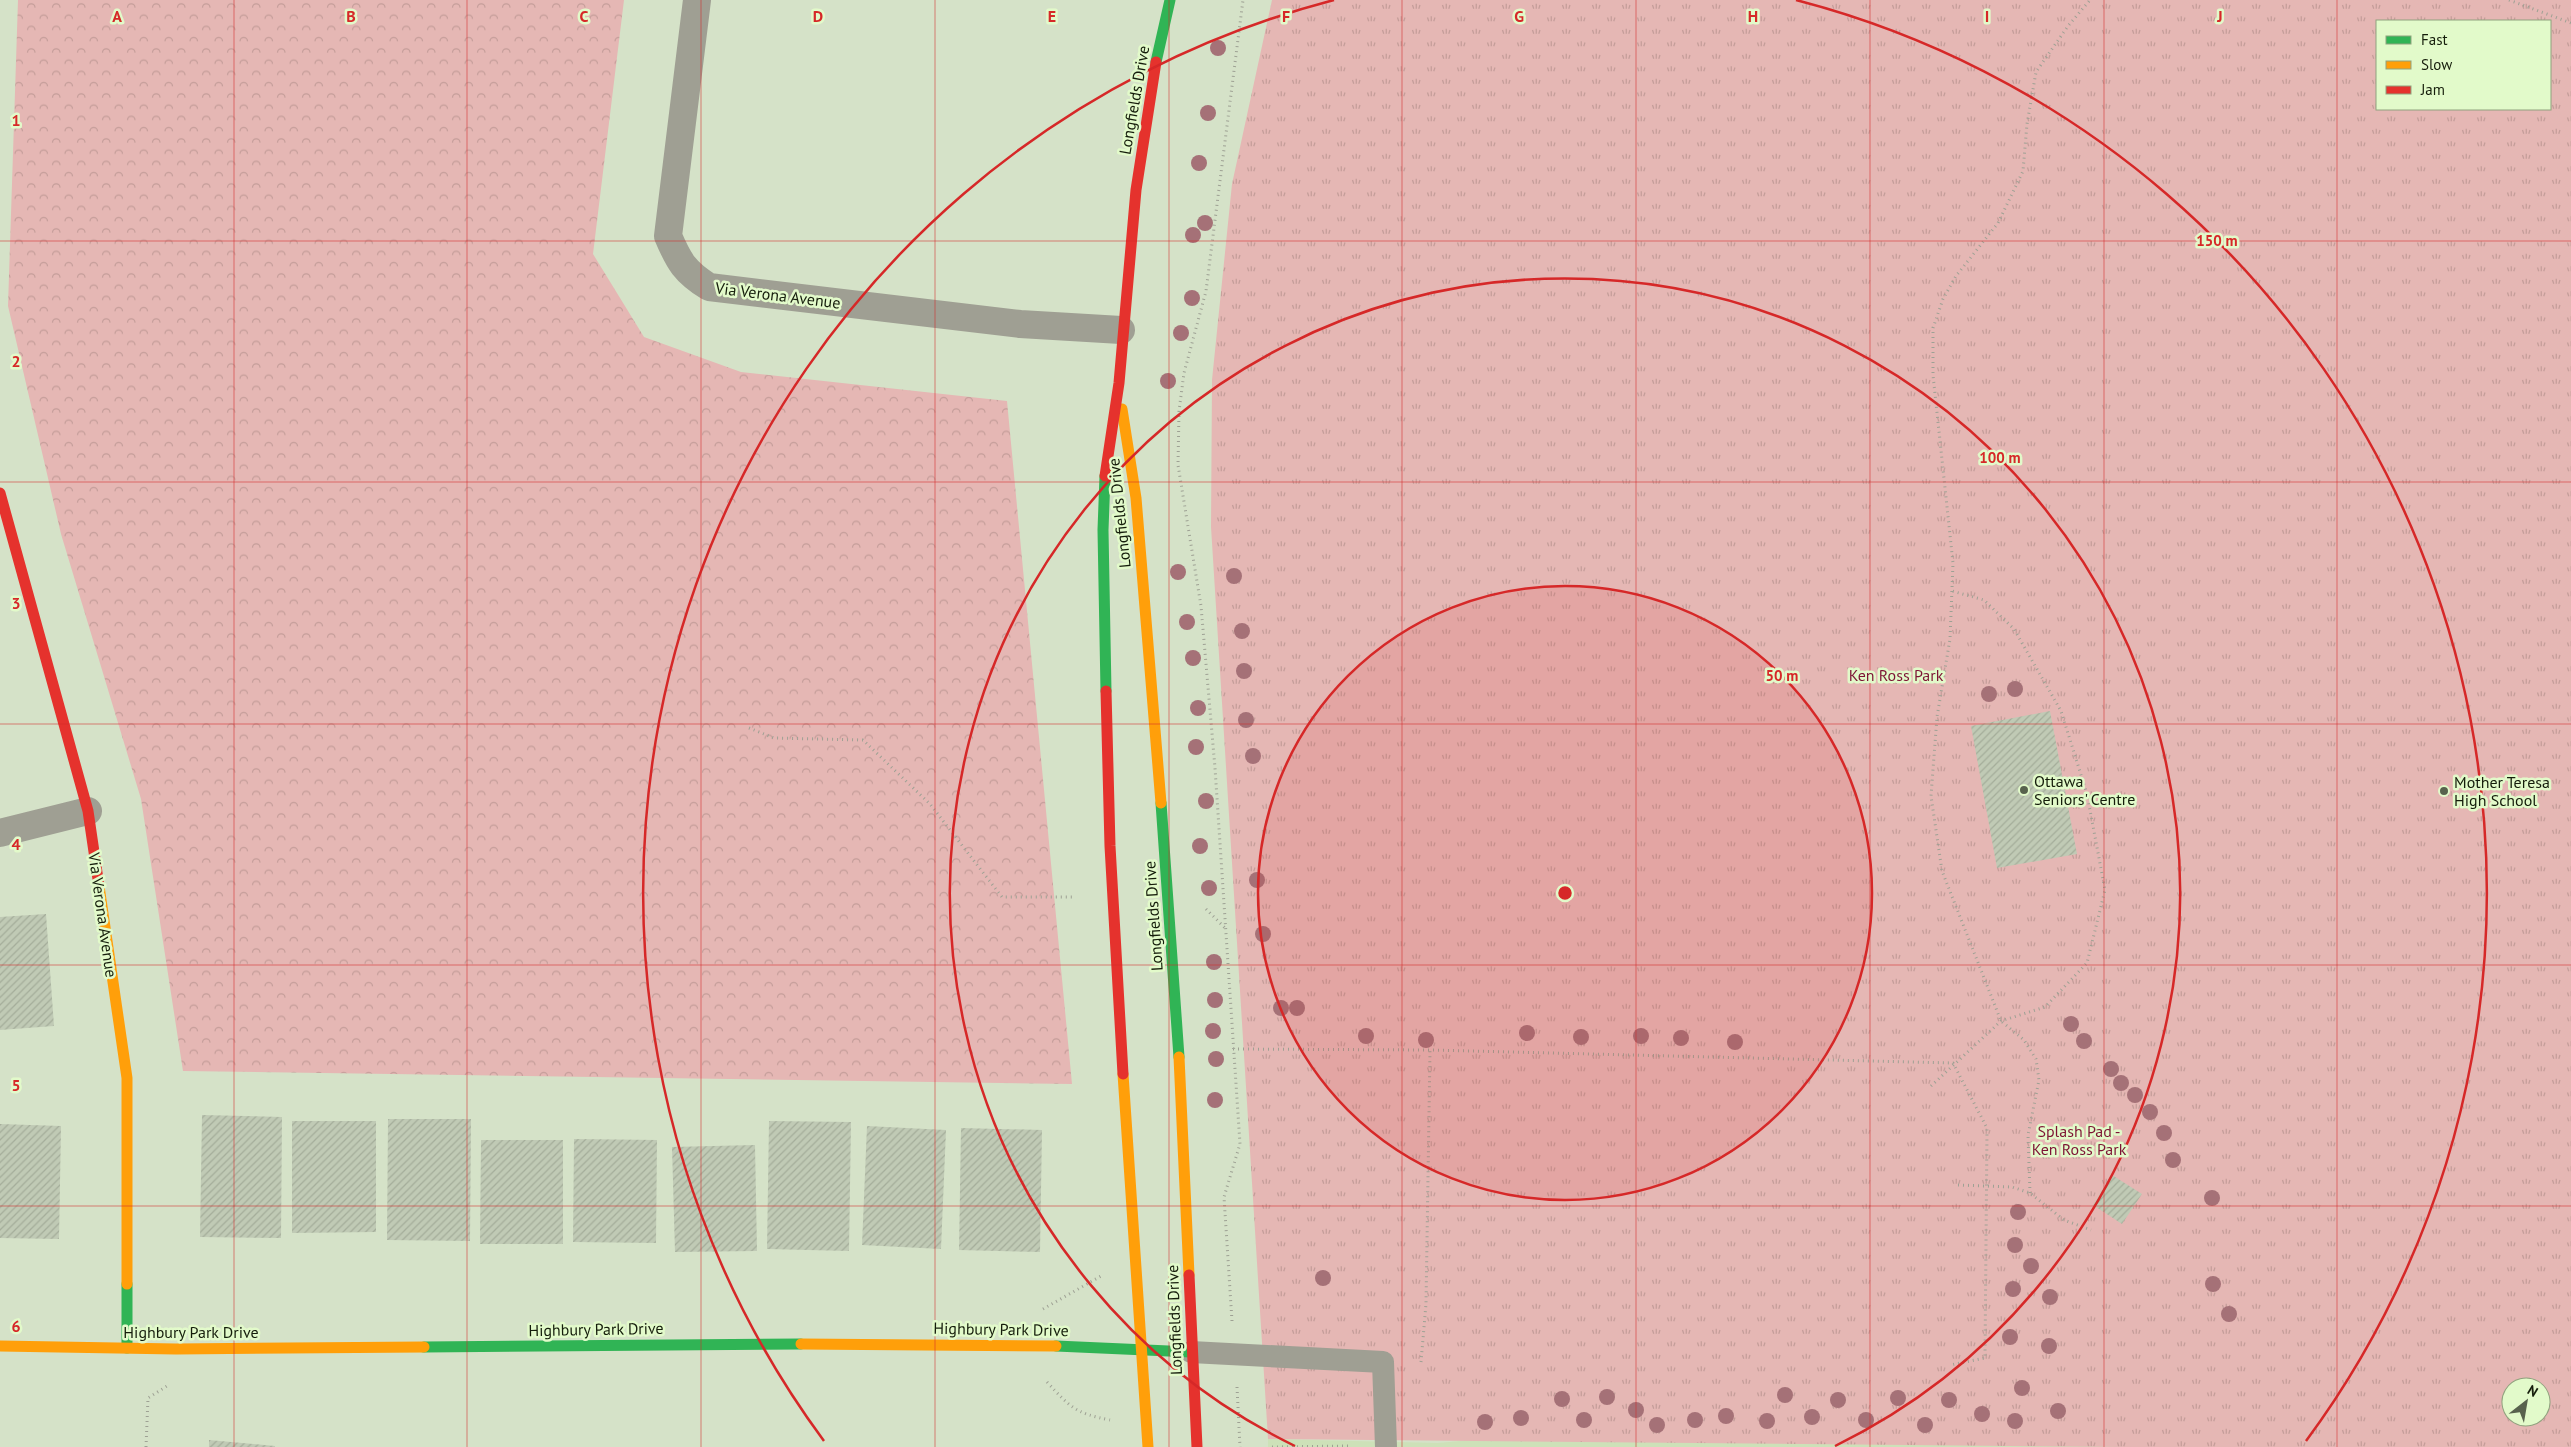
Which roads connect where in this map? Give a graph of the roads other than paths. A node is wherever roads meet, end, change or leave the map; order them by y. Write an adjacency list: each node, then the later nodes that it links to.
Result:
1 (697, 0): 3 (street, Via Verona Avenue)
2 (1170, 0): 3 (street, Longfields Drive)
3 (1121, 330): 4 (street, Longfields Drive)
4 (1118, 385): 10 (street, Longfields Drive); 11 (street, Longfields Drive)
5 (0, 493): 6 (street, Via Verona Avenue)
6 (88, 811): 7 (street); 9 (street, Via Verona Avenue)
7 (0, 833)
8 (0, 1346): 9 (street, Highbury Park Drive)
9 (127, 1348): 10 (street, Highbury Park Drive)
10 (1142, 1350): 11 (street, Highbury Park Drive); 12 (street, Longfields Drive)
11 (1192, 1352): 13 (street, Longfields Drive); 14 (lane)
12 (1148, 1447)
13 (1196, 1447)
14 (1386, 1447)

